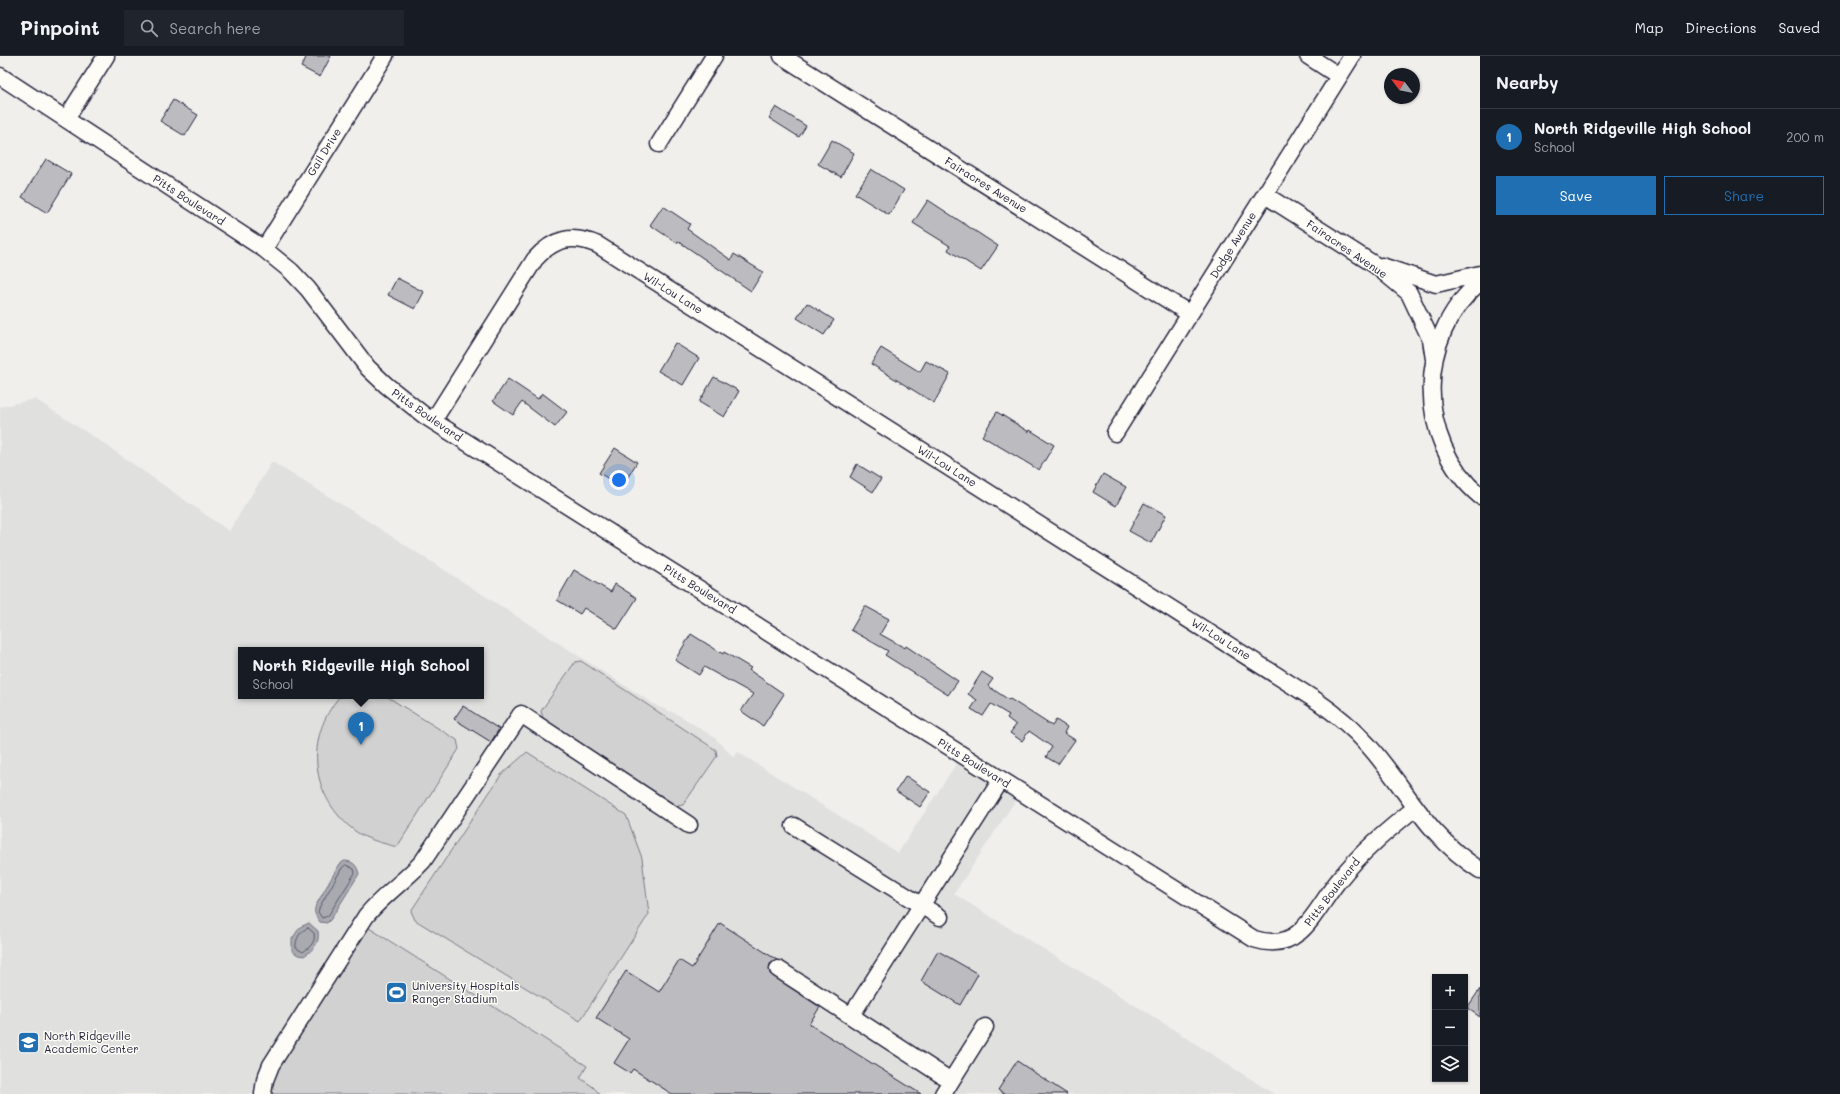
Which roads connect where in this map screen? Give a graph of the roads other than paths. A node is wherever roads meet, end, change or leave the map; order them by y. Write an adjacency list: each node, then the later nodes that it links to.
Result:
1 (106, 56): 9 (street)
2 (385, 56): 12 (street, Gail Drive)
3 (714, 56): 10 (street)
4 (782, 56): 16 (street, Fairacres Avenue)
5 (1308, 56): 8 (street)
6 (1352, 56): 8 (street, Dodge Avenue)
7 (0, 76): 9 (street, Pitts Boulevard)
8 (1339, 76): 11 (street, Dodge Avenue)
9 (66, 119): 12 (street, Pitts Boulevard)
10 (659, 144)
11 (1265, 195): 13 (street, Fairacres Avenue); 16 (street, Dodge Avenue)
12 (264, 249): 18 (street, Pitts Boulevard)
13 (1367, 261): 14 (street); 17 (street, Fairacres Avenue)
14 (1480, 274)
15 (1480, 282): 17 (street, Fairacres Avenue)
16 (1190, 314): 19 (street, Dodge Avenue)
17 (1434, 359): 20 (street, Fairacres Avenue)
18 (433, 421): 21 (street, Pitts Boulevard); 22 (street, Wil-Lou Lane)
19 (1115, 433)
20 (1480, 496)
21 (1001, 780): 22 (street, Pitts Boulevard); 26 (street)
22 (1415, 808): 25 (street, Wil-Lou Lane)
23 (689, 825): 32 (street)
24 (794, 826): 26 (street)
25 (1480, 870)
26 (922, 906): 27 (street); 29 (street)
27 (940, 918)
28 (778, 969): 29 (street)
29 (851, 1016): 31 (street)
30 (985, 1026): 31 (street)
31 (947, 1088)
32 (262, 1094)

